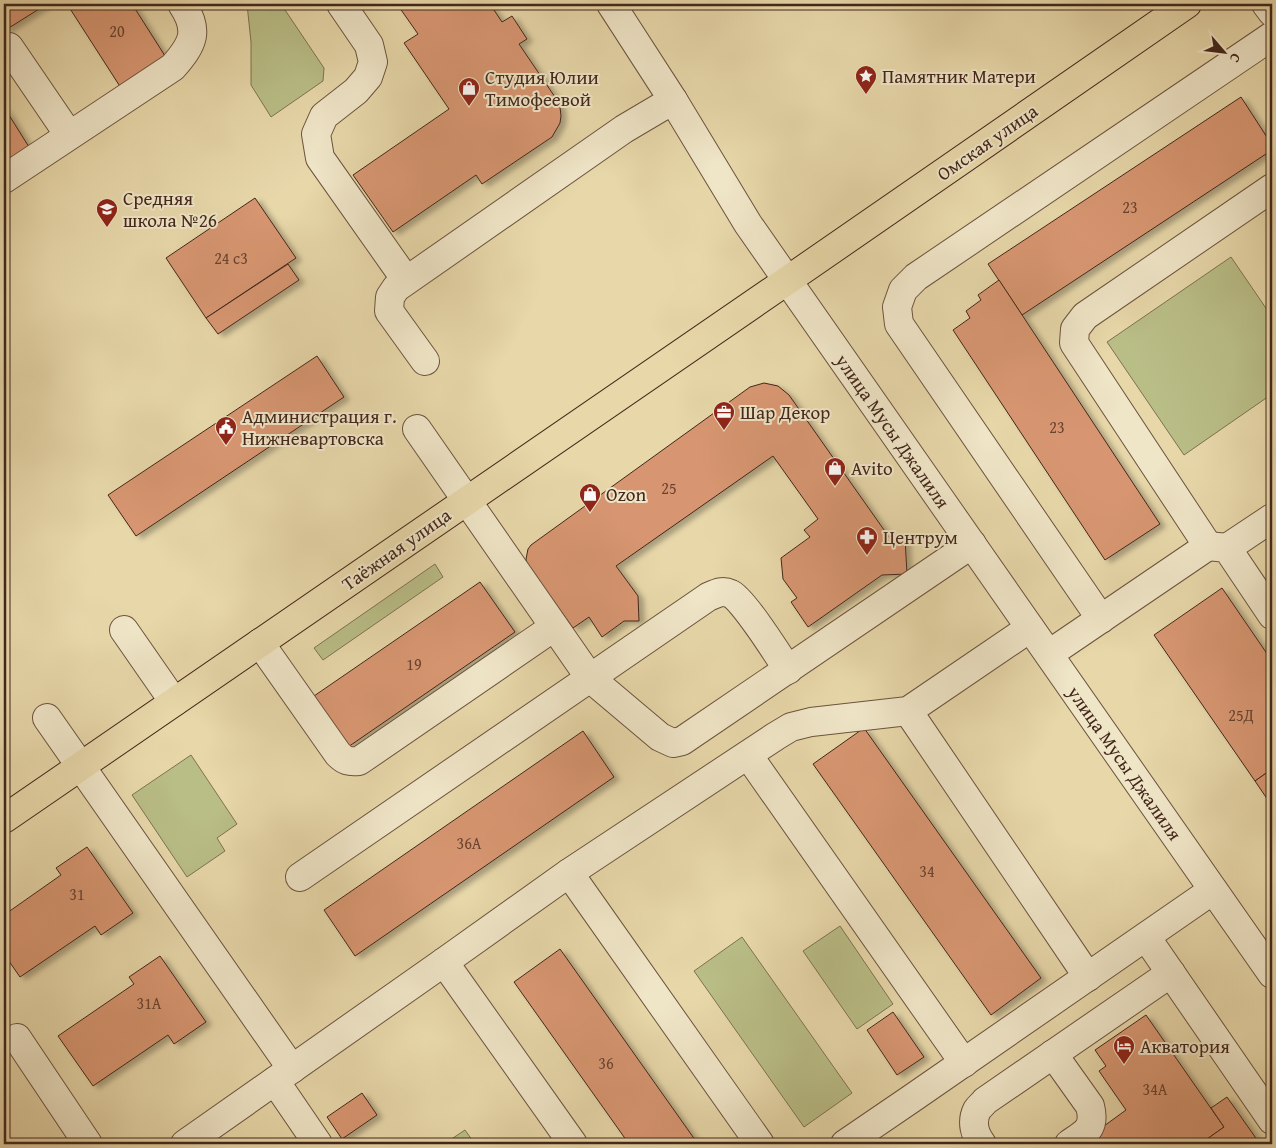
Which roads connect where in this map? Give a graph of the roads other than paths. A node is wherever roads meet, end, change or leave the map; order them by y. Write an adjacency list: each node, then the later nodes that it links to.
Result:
1 (182, 4): 10 (street)
2 (341, 4): 13 (street)
3 (611, 4): 9 (street, улица Мусы Джалиля)
4 (1266, 4): 6 (street)
5 (1180, 6): 14 (main road, Омская улица)
6 (1272, 12)
7 (1272, 36): 22 (street)
8 (9, 47): 10 (street)
9 (673, 100): 13 (street); 14 (street, улица Мусы Джалиля)
10 (69, 135): 11 (street)
11 (4, 179)
12 (1270, 194): 20 (street)
13 (406, 280): 15 (street)
14 (788, 280): 17 (main road, Таёжная улица); 19 (street, улица Мусы Джалиля)
15 (425, 361)
16 (417, 429): 17 (street)
17 (467, 500): 23 (street); 26 (main road, Таёжная улица)
18 (1272, 518): 20 (street)
19 (972, 544): 24 (street, улица Мусы Джалиля); 28 (street)
20 (1217, 547): 21 (street); 22 (street)
21 (1272, 615)
22 (1101, 619): 27 (street)
23 (554, 627): 26 (street); 29 (street)
24 (1030, 628): 27 (street, улица Мусы Джалиля); 31 (street)
25 (124, 630): 30 (street)
26 (260, 643): 30 (main road, Таёжная улица)
27 (1049, 654): 38 (street, улица Мусы Джалиля)
28 (788, 670): 29 (street); 29 (street)
29 (590, 678): 37 (street)
30 (174, 702): 34 (main road, Таёжная улица)
31 (908, 711): 33 (street); 43 (street)
32 (47, 718): 34 (street)
33 (748, 755): 36 (street); 46 (street)
34 (80, 766): 35 (main road, Таёжная улица); 47 (street)
35 (4, 819)
36 (569, 873): 40 (street); 54 (street)
37 (300, 877)
38 (1214, 890): 39 (street); 42 (street, улица Мусы Джалиля)
39 (1146, 937): 41 (street); 43 (street)
40 (444, 962): 47 (street); 53 (street)
41 (1171, 973): 45 (street); 48 (street)
42 (1272, 974)
43 (1088, 977): 46 (street)
44 (17, 1038): 50 (street)
45 (1054, 1054): 55 (street); 56 (street)
46 (964, 1063): 49 (street)
47 (284, 1075): 51 (street); 52 (street)
48 (1272, 1120)
49 (854, 1142)
50 (88, 1144)
51 (185, 1144)
52 (318, 1144)
53 (573, 1144)
54 (760, 1144)
55 (982, 1144)
56 (1069, 1144)

